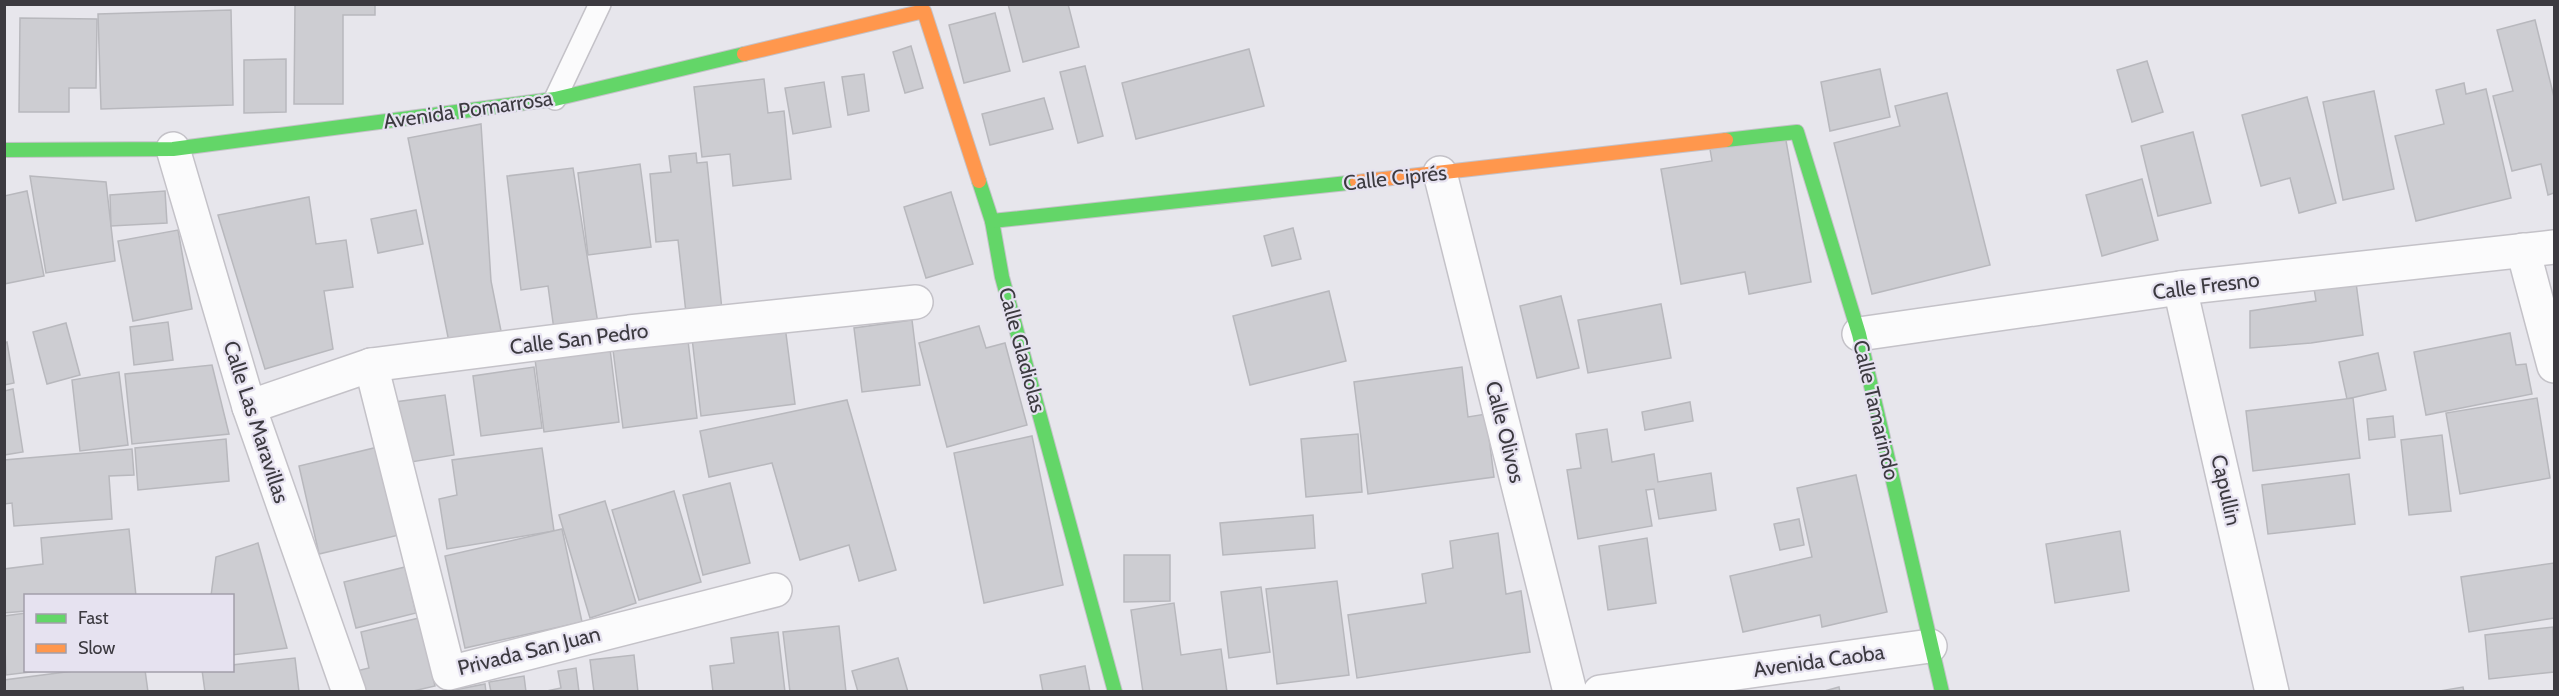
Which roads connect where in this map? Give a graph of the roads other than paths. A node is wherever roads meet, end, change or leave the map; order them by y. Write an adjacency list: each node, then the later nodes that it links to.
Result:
1 (600, 4): 3 (lane)
2 (924, 11): 3 (street, Avenida Pomarrosa); 8 (street, Calle Gladiolas)
3 (555, 99): 5 (street, Avenida Pomarrosa)
4 (1797, 132): 7 (street, Calle Ciprés); 13 (street, Calle Tamarindo)
5 (173, 149): 6 (street, Avenida Pomarrosa); 16 (street, Calle Las Maravillas)
6 (4, 150)
7 (1440, 173): 8 (street, Calle Ciprés); 21 (street, Calle Olivos)
8 (992, 221): 20 (street, Calle Gladiolas)
9 (2554, 247): 10 (street, Calle Fresno)
10 (2523, 249): 11 (street, Calle Fresno); 15 (street)
11 (2180, 288): 13 (street, Calle Fresno); 24 (street, Capullin)
12 (916, 302): 14 (street, Calle San Pedro)
13 (1859, 334): 18 (street, Calle Tamarindo)
14 (370, 365): 16 (street, Calle San Pedro); 17 (street, Privada San Juan)
15 (2554, 366)
16 (249, 407): 19 (street, Calle Las Maravillas)
17 (775, 590)
18 (1930, 646): 22 (street, Avenida Caoba); 23 (street, Calle Tamarindo)
19 (349, 692)
20 (1115, 692)
21 (1570, 692)
22 (1600, 692)
23 (1942, 692)
24 (2272, 692)

